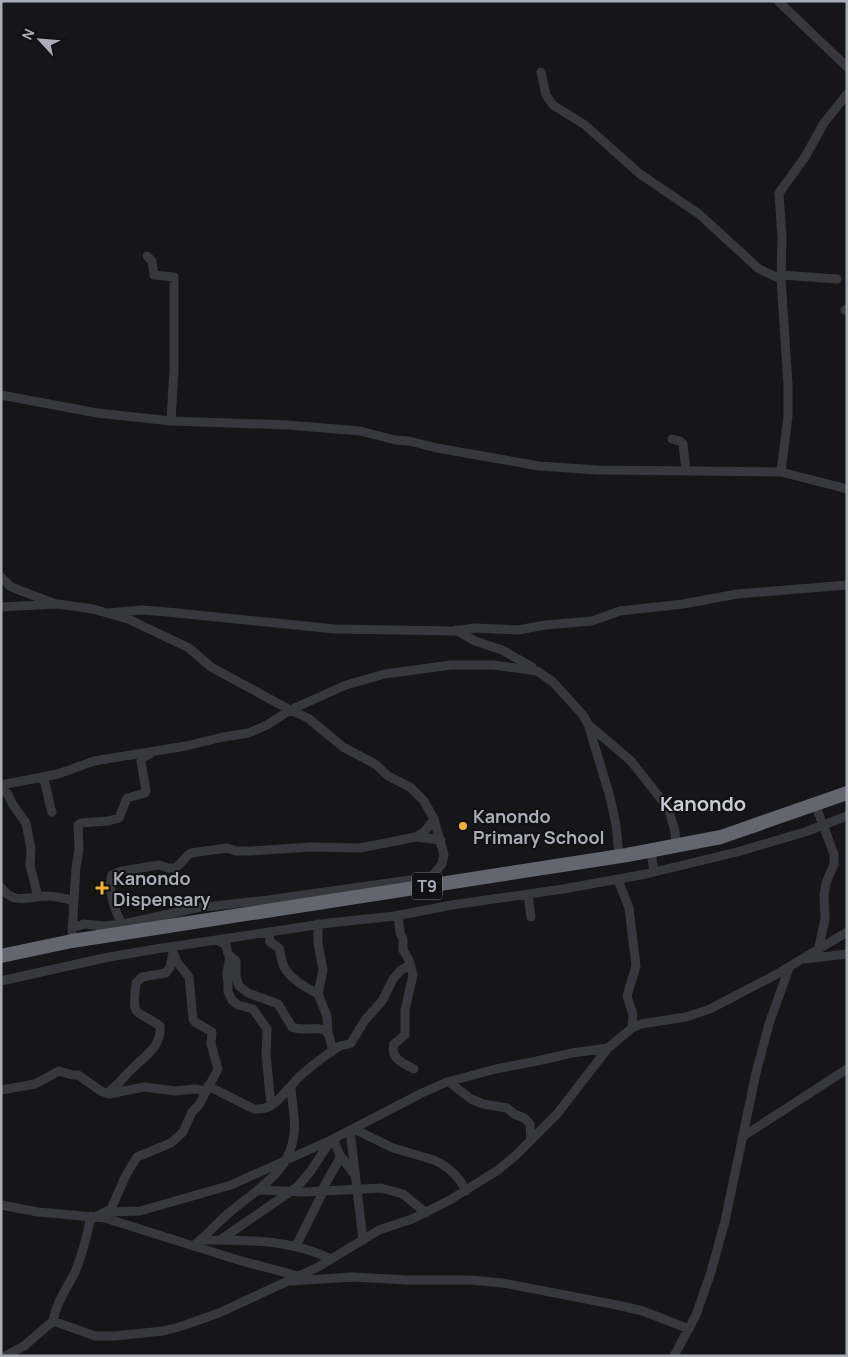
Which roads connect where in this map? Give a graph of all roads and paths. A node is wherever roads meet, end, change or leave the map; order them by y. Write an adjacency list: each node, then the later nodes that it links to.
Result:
1 (778, 1): 2 (street)
2 (847, 67)
3 (541, 72): 6 (street)
4 (847, 94): 6 (street)
5 (147, 256): 9 (street)
6 (781, 277): 7 (street); 12 (street)
7 (837, 278)
8 (1, 395): 9 (street)
9 (171, 421): 11 (street)
10 (672, 439): 11 (street)
11 (686, 471): 12 (street)
12 (782, 472): 13 (street)
13 (847, 489)
14 (1, 577): 16 (street)
15 (847, 585): 19 (street)
16 (58, 604): 17 (street); 18 (street)
17 (1, 607)
18 (108, 612): 19 (street); 21 (street)
19 (456, 630): 20 (street)
20 (537, 671): 21 (street); 22 (street)
21 (290, 710): 23 (street); 31 (street)
22 (588, 724): 35 (street); 37 (street)
23 (155, 751): 24 (street); 44 (street)
24 (42, 777): 25 (street); 29 (street)
25 (1, 785)
26 (1, 789): 43 (street)
27 (847, 793): 28 (highway, T9)
28 (815, 804): 32 (street); 35 (highway, T9)
29 (52, 812)
30 (847, 816): 32 (street)
31 (434, 819): 33 (street); 34 (street)
32 (823, 825): 38 (street); 54 (street)
33 (416, 837): 34 (street); 47 (street)
34 (441, 840): 40 (street)
35 (676, 846): 36 (highway, T9)
36 (651, 850): 37 (highway, T9); 38 (street)
37 (619, 856): 40 (highway, T9)
38 (654, 872): 39 (street)
39 (618, 880): 42 (street); 63 (street)
40 (427, 882): 47 (street); 51 (highway, T9)
41 (1, 887): 43 (street)
42 (528, 894): 45 (street); 46 (street)
43 (38, 897): 44 (street)
44 (74, 901): 51 (street)
45 (398, 915): 48 (street); 59 (street)
46 (532, 916)
47 (122, 923): 51 (street)
48 (318, 924): 49 (street); 62 (street)
49 (269, 932): 52 (street); 62 (street)
50 (847, 932): 54 (street)
51 (72, 935): 56 (highway, T9)
52 (217, 940): 53 (street); 57 (street)
53 (172, 950): 61 (street); 71 (street); 73 (street)
54 (818, 950): 58 (street)
55 (847, 954): 58 (street)
56 (1, 956)
57 (230, 956): 64 (street); 74 (street)
58 (802, 960): 60 (street)
59 (410, 965): 66 (street); 67 (street)
60 (789, 968): 63 (street); 76 (street)
61 (1, 981)
62 (318, 994): 64 (street)
63 (632, 1028): 65 (street)
64 (328, 1034): 66 (street)
65 (608, 1048): 69 (street); 78 (street)
66 (332, 1052): 70 (street)
67 (414, 1069)
68 (847, 1069): 76 (street)
69 (449, 1082): 75 (street); 78 (street)
70 (292, 1085): 74 (street); 80 (street)
71 (207, 1088): 73 (street); 74 (street); 88 (street)
72 (1, 1090): 73 (street)
73 (106, 1093)
74 (271, 1106)
75 (351, 1131): 77 (street); 79 (street); 81 (street); 84 (street)
76 (742, 1137): 100 (street)
77 (332, 1140): 79 (street); 80 (street); 85 (street)
78 (531, 1140): 84 (street)
79 (341, 1155): 81 (street); 86 (street)
80 (287, 1159): 83 (street); 88 (street)
81 (354, 1175): 82 (street)
82 (356, 1189): 86 (street); 89 (street); 93 (street)
83 (259, 1190): 85 (street); 91 (street)
84 (466, 1191): 89 (street)
85 (289, 1192): 86 (street); 92 (street)
86 (322, 1192): 95 (street)
87 (1, 1205): 90 (street)
88 (108, 1212): 90 (street)
89 (426, 1213): 93 (street)
90 (93, 1216): 94 (street); 99 (street)
91 (201, 1240): 92 (street); 94 (street)
92 (220, 1240): 95 (street)
93 (363, 1240): 96 (street)
94 (193, 1246): 97 (street)
95 (296, 1246): 96 (street)
96 (331, 1260): 97 (street)
97 (298, 1276): 98 (street)
98 (286, 1281): 99 (street); 100 (street)
99 (53, 1321): 101 (street)
100 (689, 1329): 102 (street)
101 (5, 1356)
102 (674, 1356)

